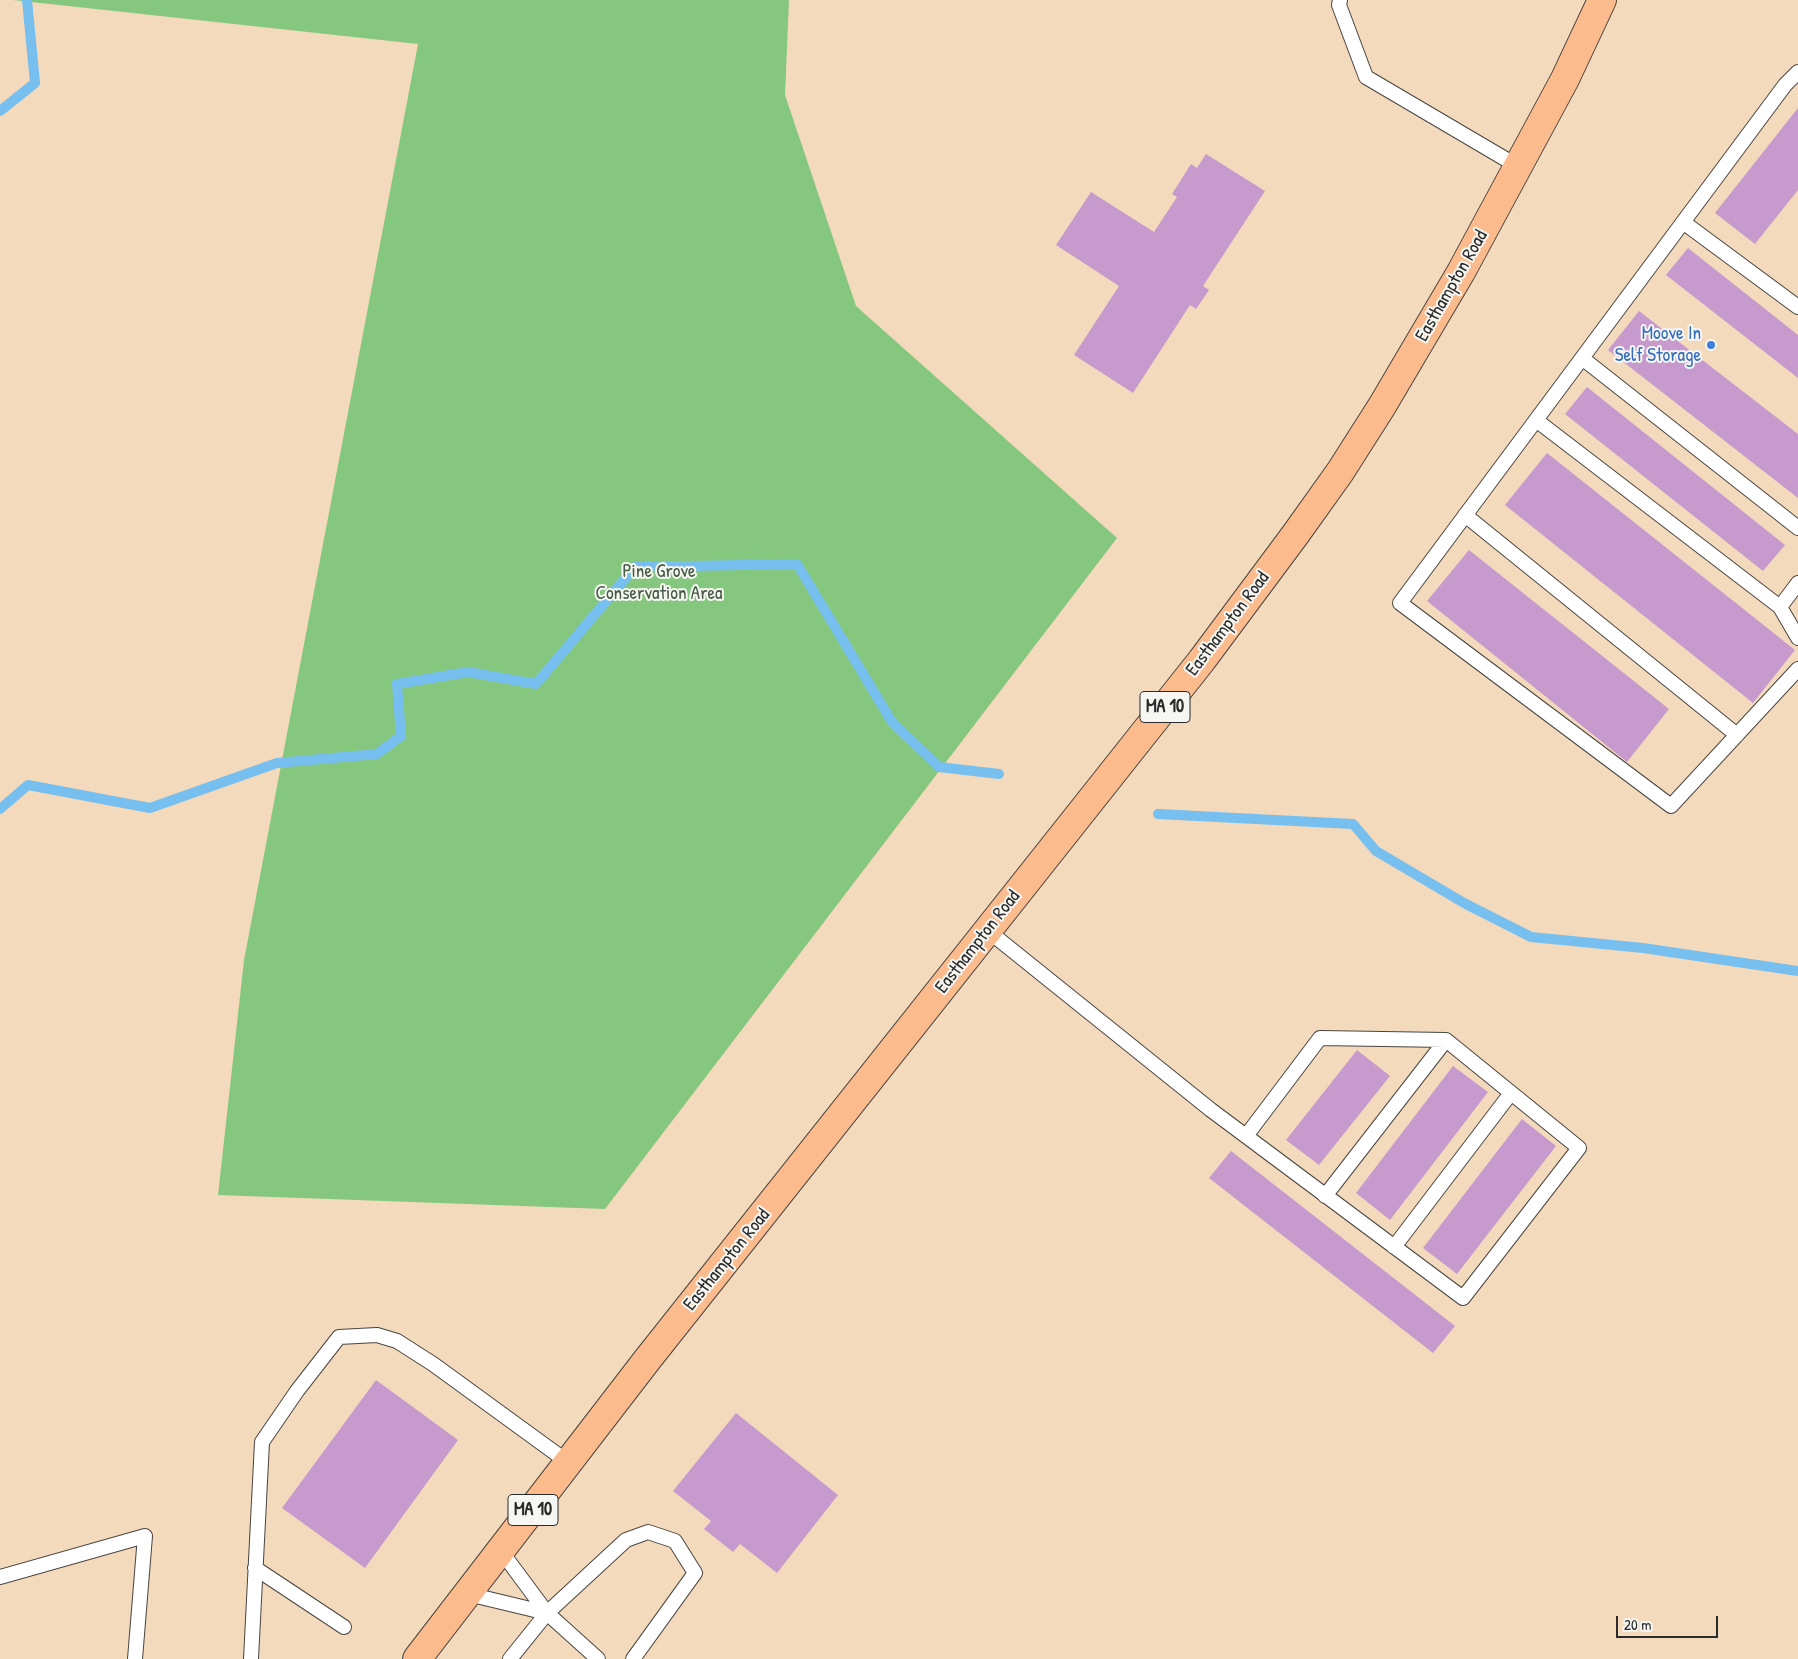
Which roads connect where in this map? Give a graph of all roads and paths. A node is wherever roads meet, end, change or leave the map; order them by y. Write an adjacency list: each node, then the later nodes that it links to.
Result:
1 (1340, 0): 4 (lane)
2 (1602, 0): 4 (main road, Easthampton Road / MA 10)
3 (1798, 72): 5 (lane)
4 (1519, 167): 16 (main road, Easthampton Road / MA 10)
5 (1683, 222): 6 (lane); 7 (lane)
6 (1798, 308)
7 (1582, 358): 8 (lane); 10 (lane)
8 (1536, 420): 9 (lane); 12 (lane)
9 (1465, 516): 15 (lane); 15 (lane)
10 (1798, 528)
11 (1798, 583): 12 (lane)
12 (1780, 607): 13 (lane)
13 (1798, 638)
14 (1798, 669): 15 (lane)
15 (1737, 735)
16 (987, 930): 19 (lane); 22 (main road, Easthampton Road / MA 10)
17 (1446, 1040): 18 (lane); 19 (lane); 20 (lane)
18 (1511, 1093): 21 (lane); 21 (lane)
19 (1246, 1136): 20 (lane)
20 (1325, 1196): 21 (lane)
21 (1394, 1248)
22 (569, 1463): 23 (main road, MA 10); 24 (lane)
23 (500, 1551): 26 (main road, MA 10); 27 (lane)
24 (255, 1568): 28 (lane); 30 (lane)
25 (0, 1578): 29 (lane)
26 (468, 1594): 27 (lane); 31 (main road, MA 10)
27 (547, 1613): 32 (lane); 33 (lane); 34 (lane)
28 (344, 1627)
29 (135, 1659)
30 (251, 1659)
31 (417, 1659)
32 (510, 1659)
33 (598, 1659)
34 (633, 1659)

